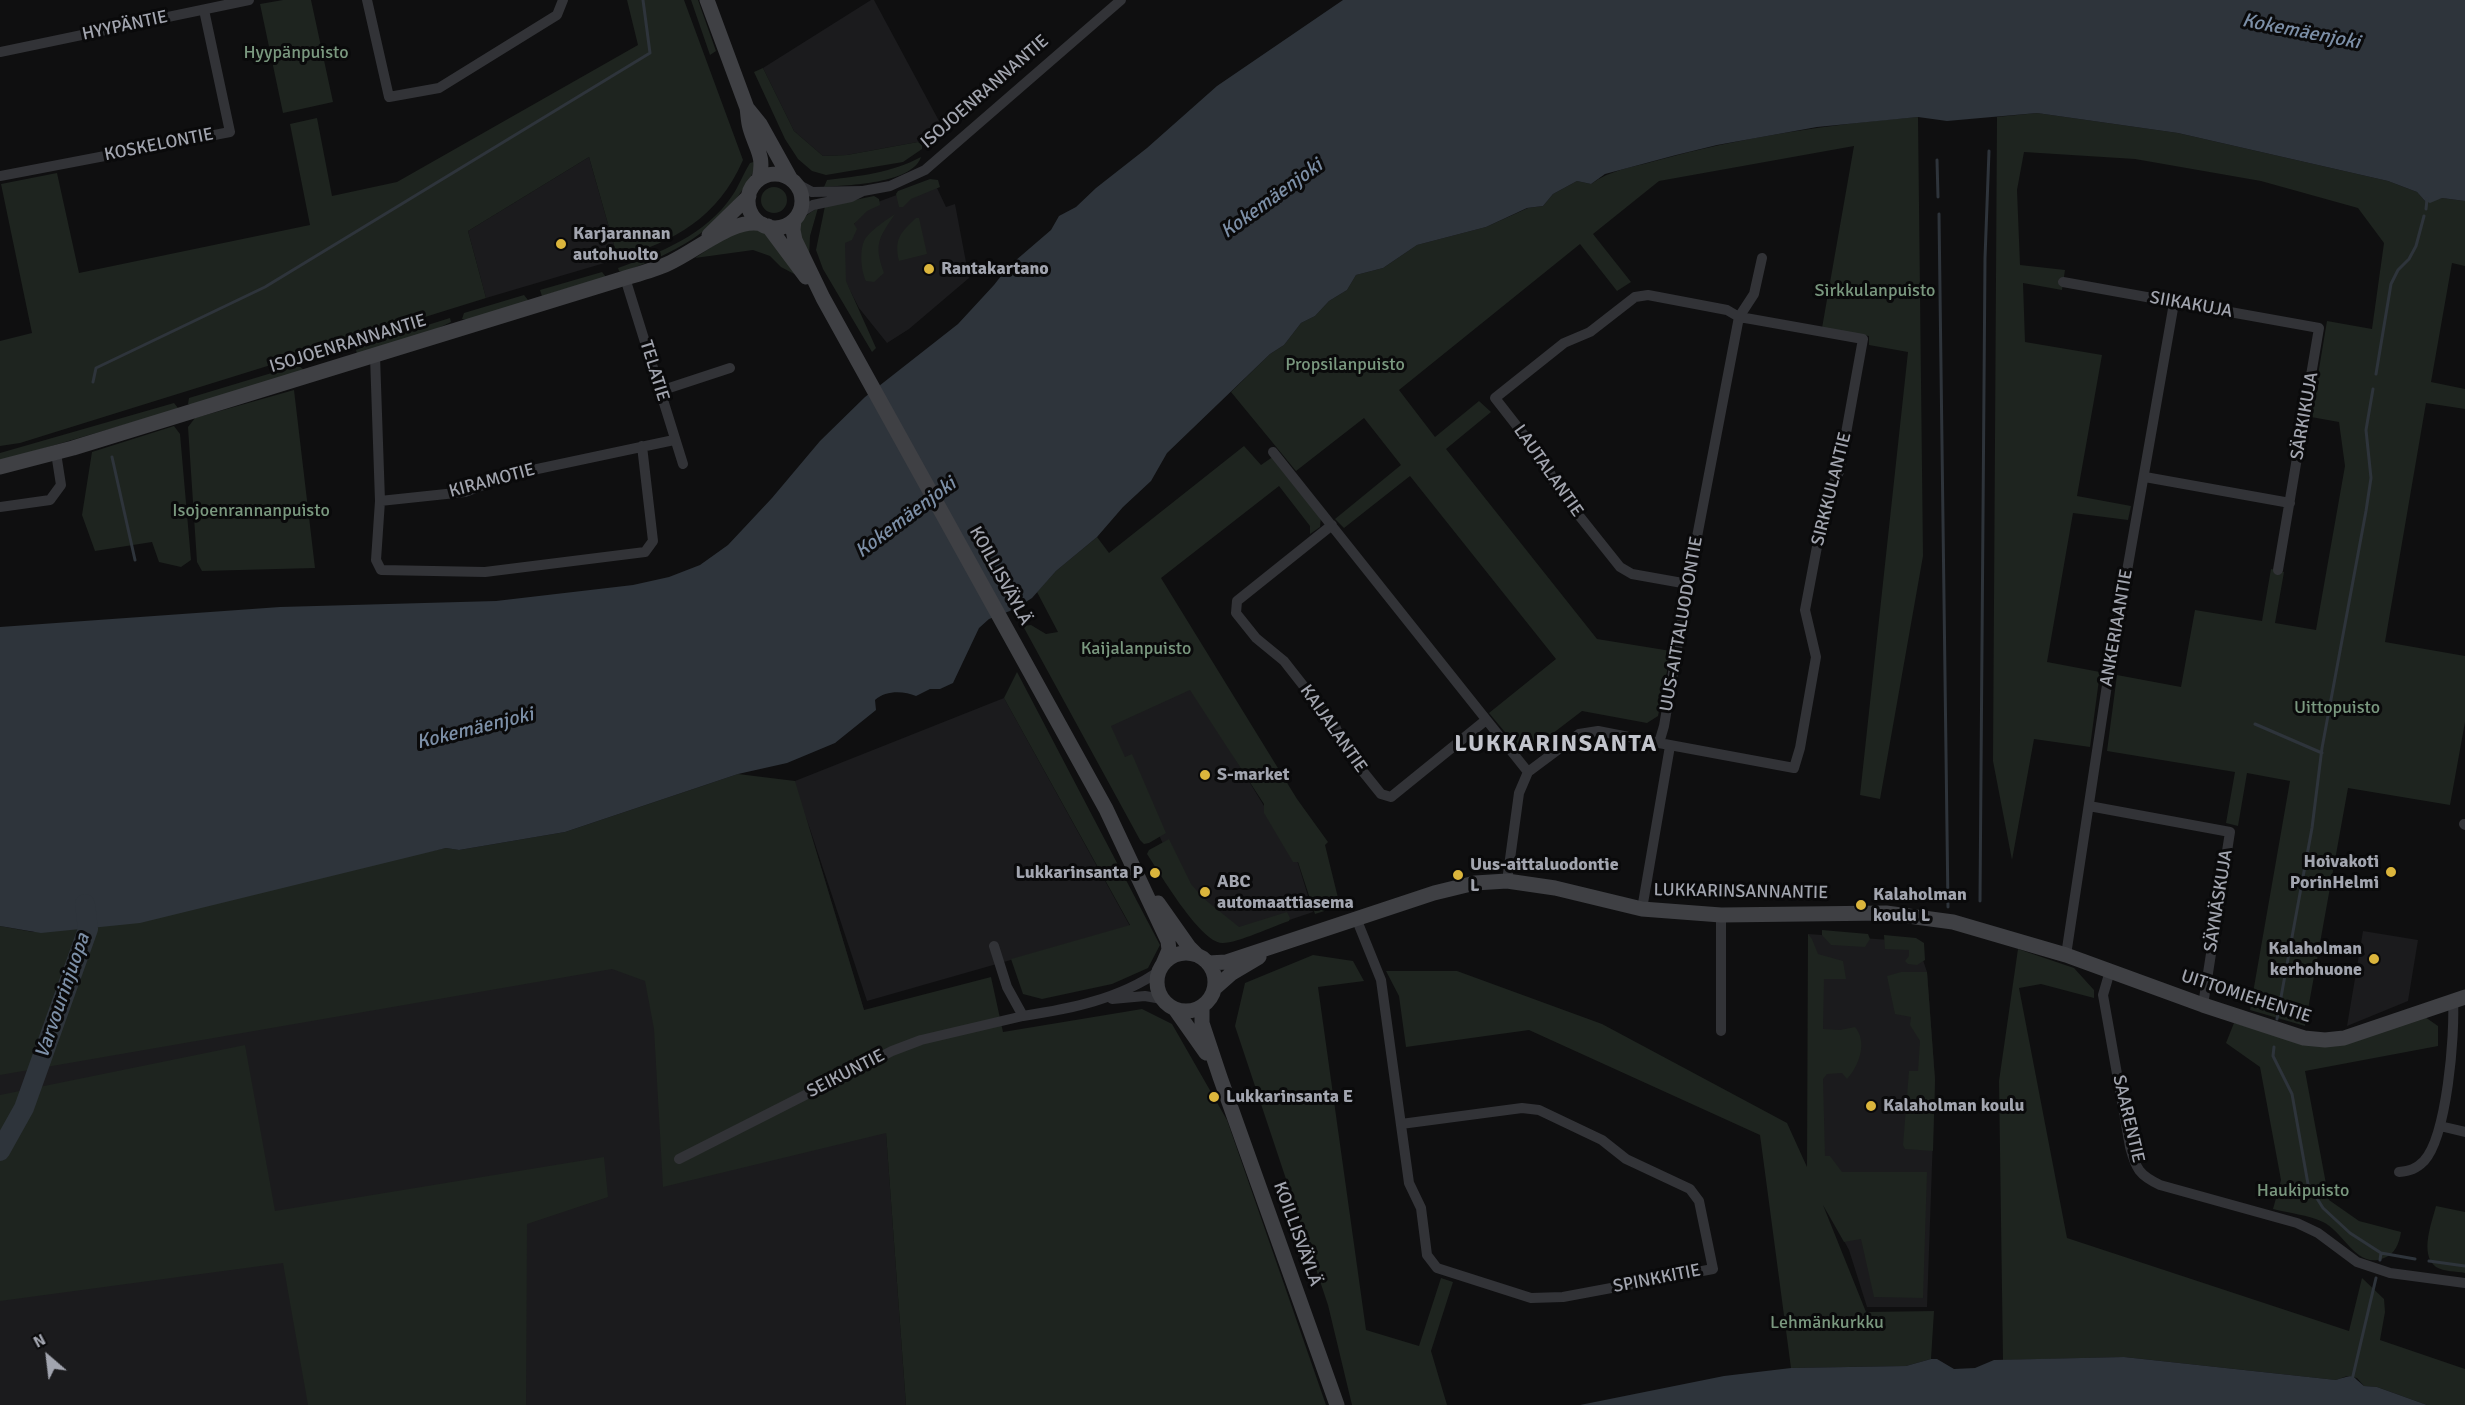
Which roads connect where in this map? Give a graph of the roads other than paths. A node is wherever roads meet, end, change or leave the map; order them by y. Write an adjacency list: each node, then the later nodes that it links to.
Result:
1 (249, 0): 6 (street, HYYPÄNTIE)
2 (367, 0): 3 (street)
3 (563, 0)
4 (707, 0): 8 (street)
5 (1121, 0): 12 (street, ISOJOENRANNANTIE)
6 (204, 10): 7 (street, HYYPÄNTIE); 9 (street, KOSKELONTIE)
7 (0, 52)
8 (747, 108): 10 (street); 11 (street)
9 (0, 176)
10 (759, 179): 11 (street); 13 (street)
11 (793, 181): 12 (street, ISOJOENRANNANTIE); 14 (street)
12 (863, 191): 14 (street, ISOJOENRANNANTIE)
13 (749, 196): 15 (street); 16 (street, ISOJOENRANNANTIE)
14 (796, 217): 15 (street); 20 (street, KOILLISVÄYLÄ)
15 (765, 225): 16 (street, ISOJOENRANNANTIE); 20 (street, KOILLISVÄYLÄ)
16 (701, 244): 18 (street, ISOJOENRANNANTIE)
17 (1762, 258): 22 (street, UUS-AITTALUODONTIE)
18 (626, 278): 24 (street, ISOJOENRANNANTIE); 26 (street, TELATIE)
19 (2063, 282): 21 (street, SIIKAKUJA)
20 (823, 298): 44 (street, KOILLISVÄYLÄ)
21 (2174, 303): 23 (street, SIIKAKUJA); 33 (street, ANKERIAANTIE)
22 (1739, 316): 39 (street, UUS-AITTALUODONTIE); 39 (street, LAUTALANTIE); 41 (street, SIRKKULANTIE)
23 (2319, 328): 35 (street, SÄRKIKUJA)
24 (375, 357): 30 (street, ISOJOENRANNANTIE); 34 (street)
25 (730, 368): 26 (street)
26 (660, 391): 27 (street, TELATIE)
27 (674, 440): 28 (street, KIRAMOTIE); 31 (street, TELATIE)
28 (642, 446): 34 (street, KIRAMOTIE); 34 (street)
29 (1273, 452): 37 (street)
30 (56, 453): 32 (street, ISOJOENRANNANTIE); 36 (street)
31 (683, 464)
32 (0, 467)
33 (2145, 477): 35 (street); 43 (street, ANKERIAANTIE)
34 (380, 501)
35 (2290, 503): 38 (street, SÄRKIKUJA)
36 (0, 507)
37 (1332, 525): 40 (street); 40 (street, KAIJALANTIE)
38 (2278, 570)
39 (1688, 584): 41 (street, UUS-AITTALUODONTIE)
40 (1486, 720): 42 (street)
41 (1664, 744): 42 (street); 46 (street, UUS-AITTALUODONTIE)
42 (1528, 772): 45 (street)
43 (2089, 806): 52 (street, ANKERIAANTIE); 60 (street, SÄYNÄSKUJA)
44 (1139, 876): 53 (street, KOILLISVÄYLÄ); 54 (street, KOILLISVÄYLÄ)
45 (1507, 881): 46 (street, LUKKARINSANNANTIE); 48 (street, LUKKARINSANNANTIE)
46 (1642, 909): 47 (street, LUKKARINSANNANTIE)
47 (1721, 915): 50 (street, LUKKARINSANNANTIE); 64 (street)
48 (1356, 918): 49 (street, LUKKARINSANNANTIE); 66 (street, SPINKKITIE)
49 (1293, 939): 53 (street, LUKKARINSANNANTIE); 56 (street, LUKKARINSANNANTIE)
50 (2017, 940): 52 (street, UITTOMIEHENTIE)
51 (994, 946): 63 (street)
52 (2066, 955): 55 (street, UITTOMIEHENTIE)
53 (1203, 959): 54 (street); 56 (street)
54 (1161, 968): 58 (street); 59 (street, SEIKUNTIE)
55 (2109, 971): 60 (street, UITTOMIEHENTIE); 71 (street, SAARENTIE)
56 (1215, 988): 61 (street)
57 (2459, 998): 60 (street, UITTOMIEHENTIE); 67 (street)
58 (1162, 999): 59 (street, SEIKUNTIE); 62 (street)
59 (1094, 1001): 63 (street, SEIKUNTIE)
60 (2203, 1005)
61 (1202, 1006): 62 (street); 65 (street, KOILLISVÄYLÄ)
62 (1176, 1009): 65 (street, KOILLISVÄYLÄ)
63 (1023, 1017): 69 (street, SEIKUNTIE)
64 (1721, 1031)
65 (1220, 1077): 72 (street, KOILLISVÄYLÄ)
66 (1401, 1124): 66 (street, SPINKKITIE)
67 (2440, 1126): 68 (street); 70 (street)
68 (2465, 1132)
69 (679, 1159)
70 (2399, 1172)
71 (2465, 1283)
72 (1337, 1405)

